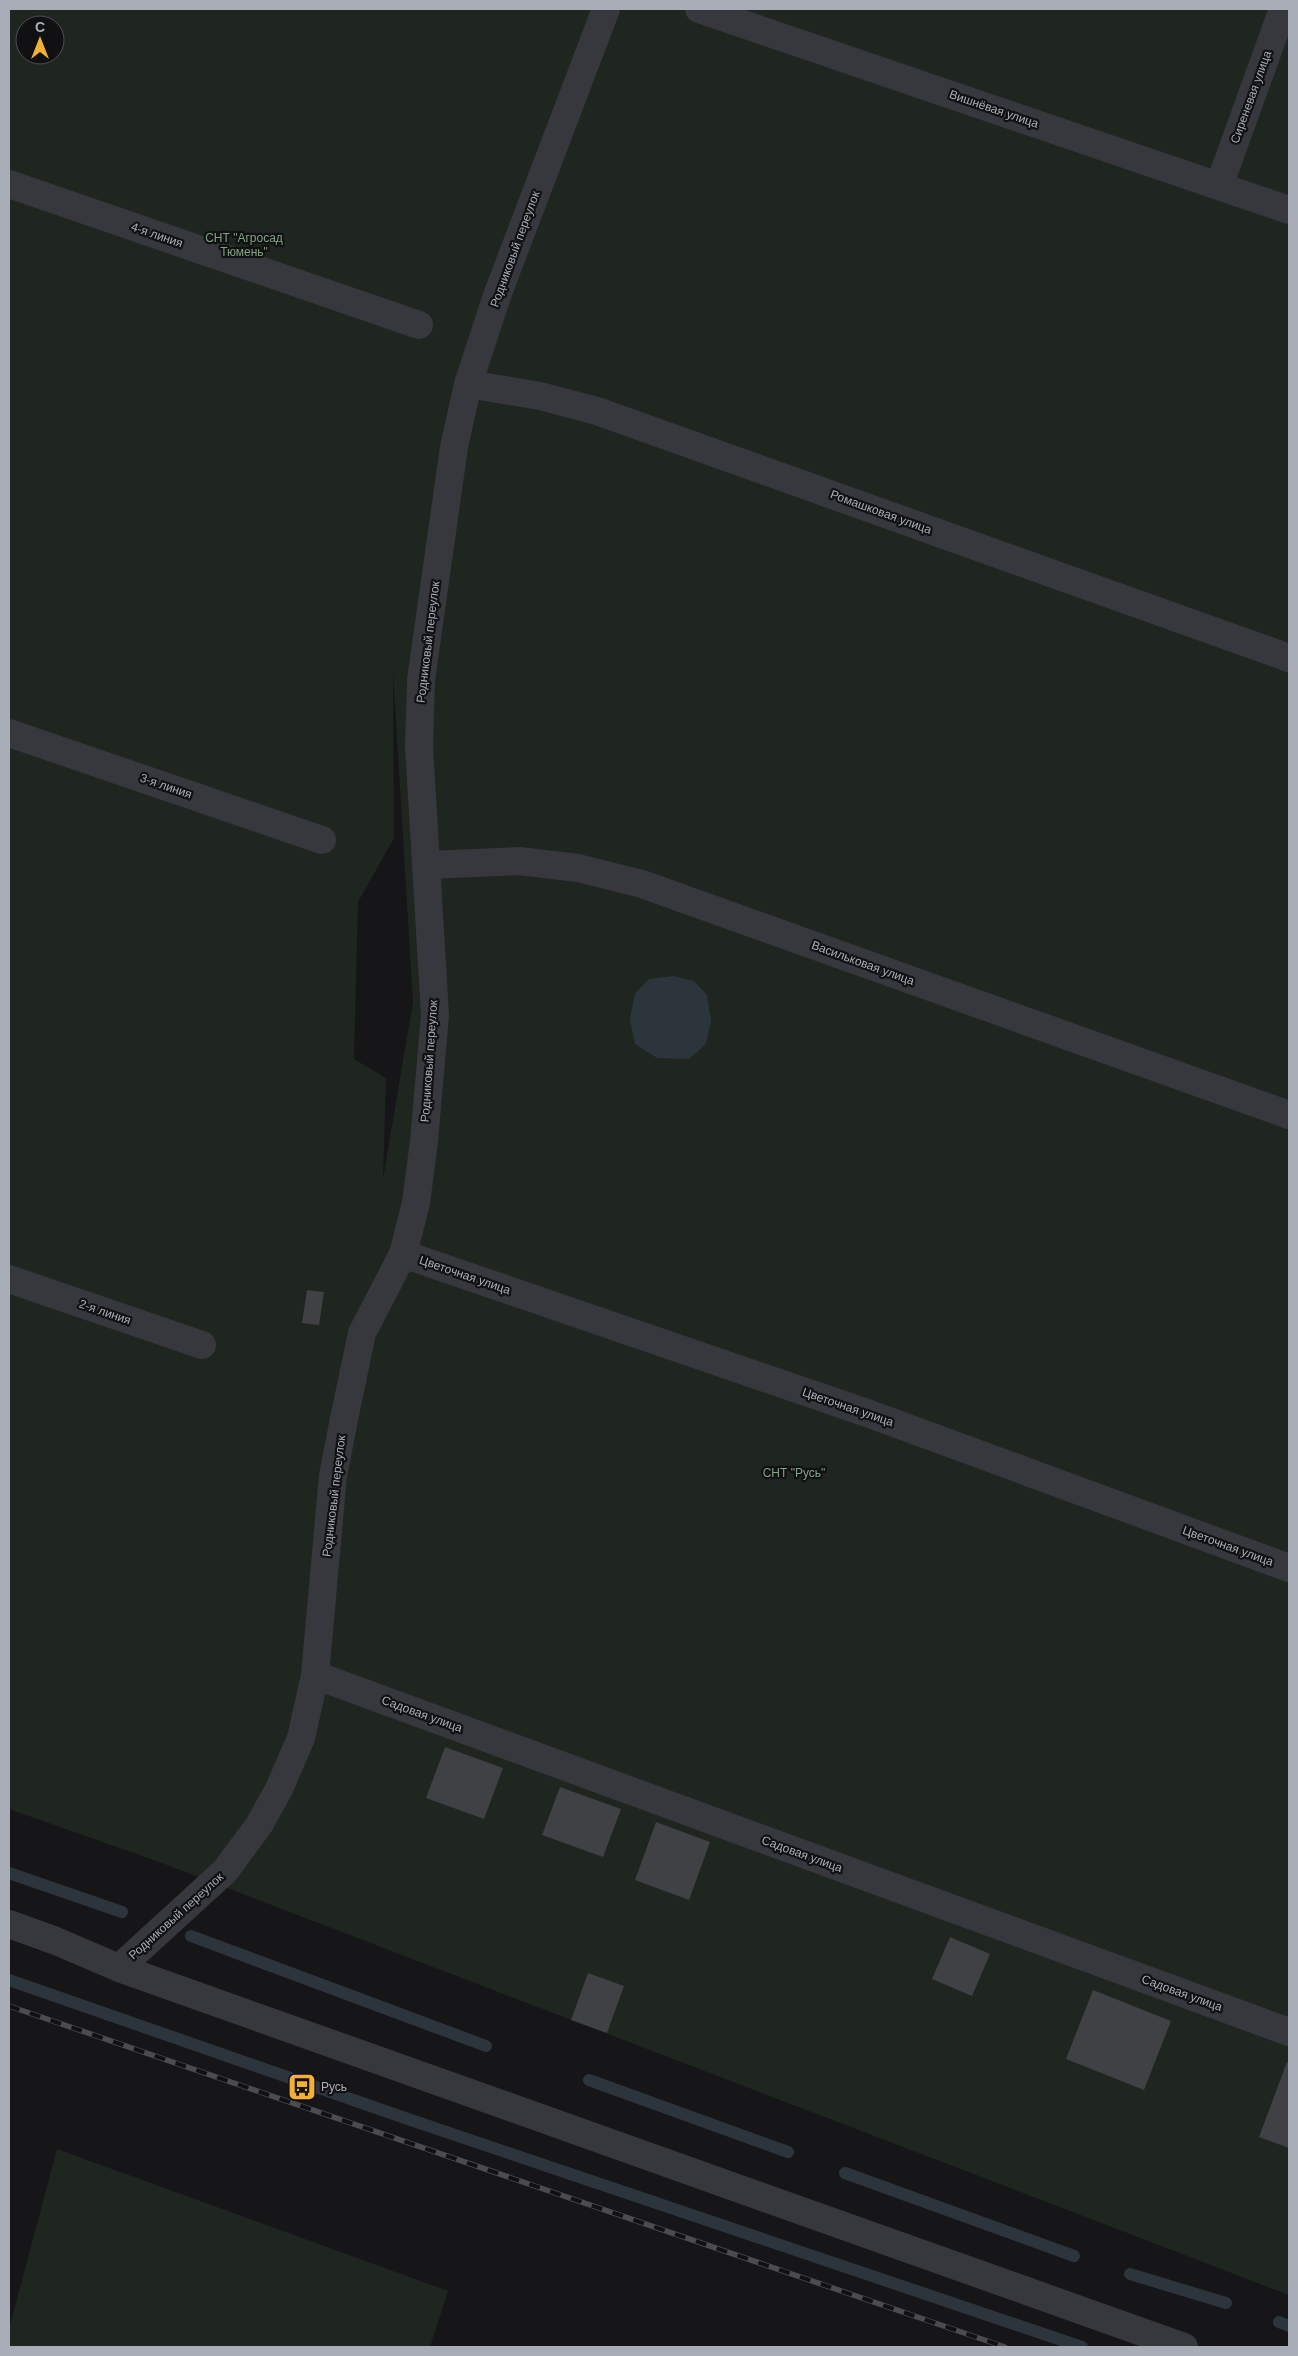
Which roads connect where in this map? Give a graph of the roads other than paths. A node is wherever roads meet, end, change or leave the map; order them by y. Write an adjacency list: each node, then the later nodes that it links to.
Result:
1 (606, 9): 8 (street, Родниковый переулок)
2 (699, 9): 5 (street, Вишнёвая улица)
3 (1283, 9): 5 (street, Сиреневая улица)
4 (9, 184): 7 (street, 4-я линия)
5 (1219, 186): 6 (street, Вишнёвая улица)
6 (1289, 210)
7 (419, 324)
8 (468, 384): 9 (street, Ромашковая улица); 12 (street, Родниковый переулок)
9 (1289, 658)
10 (9, 733): 11 (street, 3-я линия)
11 (322, 840)
12 (427, 865): 13 (street, Васильковая улица); 14 (street, Родниковый переулок)
13 (1289, 1115)
14 (403, 1254): 17 (street, Цветочная улица); 18 (street, Родниковый переулок)
15 (9, 1279): 16 (street, 2-я линия)
16 (202, 1344)
17 (1289, 1568)
18 (315, 1675): 20 (street, Родниковый переулок); 21 (street, Садовая улица)
19 (9, 1924): 20 (street)
20 (119, 1968): 22 (street)
21 (1289, 2032)
22 (1184, 2347)

